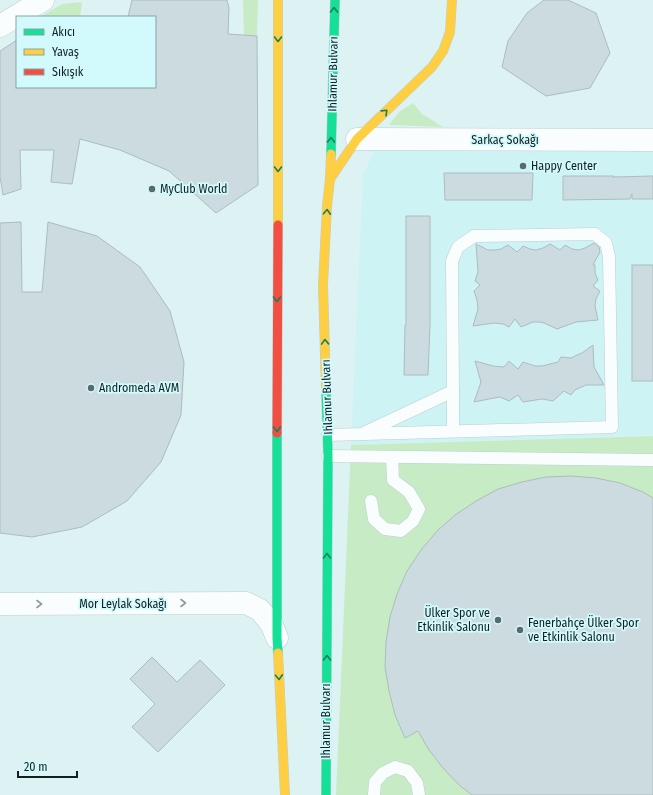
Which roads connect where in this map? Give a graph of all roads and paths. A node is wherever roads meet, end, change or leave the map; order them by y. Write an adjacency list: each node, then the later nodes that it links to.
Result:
1 (43, 0): 6 (street)
2 (278, 0): 20 (main road, one-way to 20)
3 (335, 0): 10 (main road, Ihlamur Bulvarı, one-way to 3)
4 (452, 0): 8 (main road, one-way to 4)
5 (16, 16): 7 (street)
6 (17, 16)
7 (0, 26)
8 (357, 139): 9 (street, Sarkaç Sokağı); 10 (main road)
9 (653, 140)
10 (330, 179): 14 (main road, Ihlamur Bulvarı, one-way to 10)
11 (453, 391): 12 (lane); 12 (lane); 13 (lane)
12 (454, 431): 13 (lane)
13 (364, 433): 14 (lane)
14 (328, 434): 15 (main road, Ihlamur Bulvarı)
15 (328, 456): 16 (lane); 22 (main road, Ihlamur Bulvarı, one-way to 15)
16 (392, 457): 17 (lane); 18 (lane)
17 (653, 460)
18 (371, 501)
19 (0, 604): 20 (street, Mor Leylak Sokağı, one-way to 20)
20 (277, 638): 21 (main road, one-way to 21)
21 (285, 795)
22 (326, 795)
23 (374, 795): 24 (lane)
24 (419, 795)

